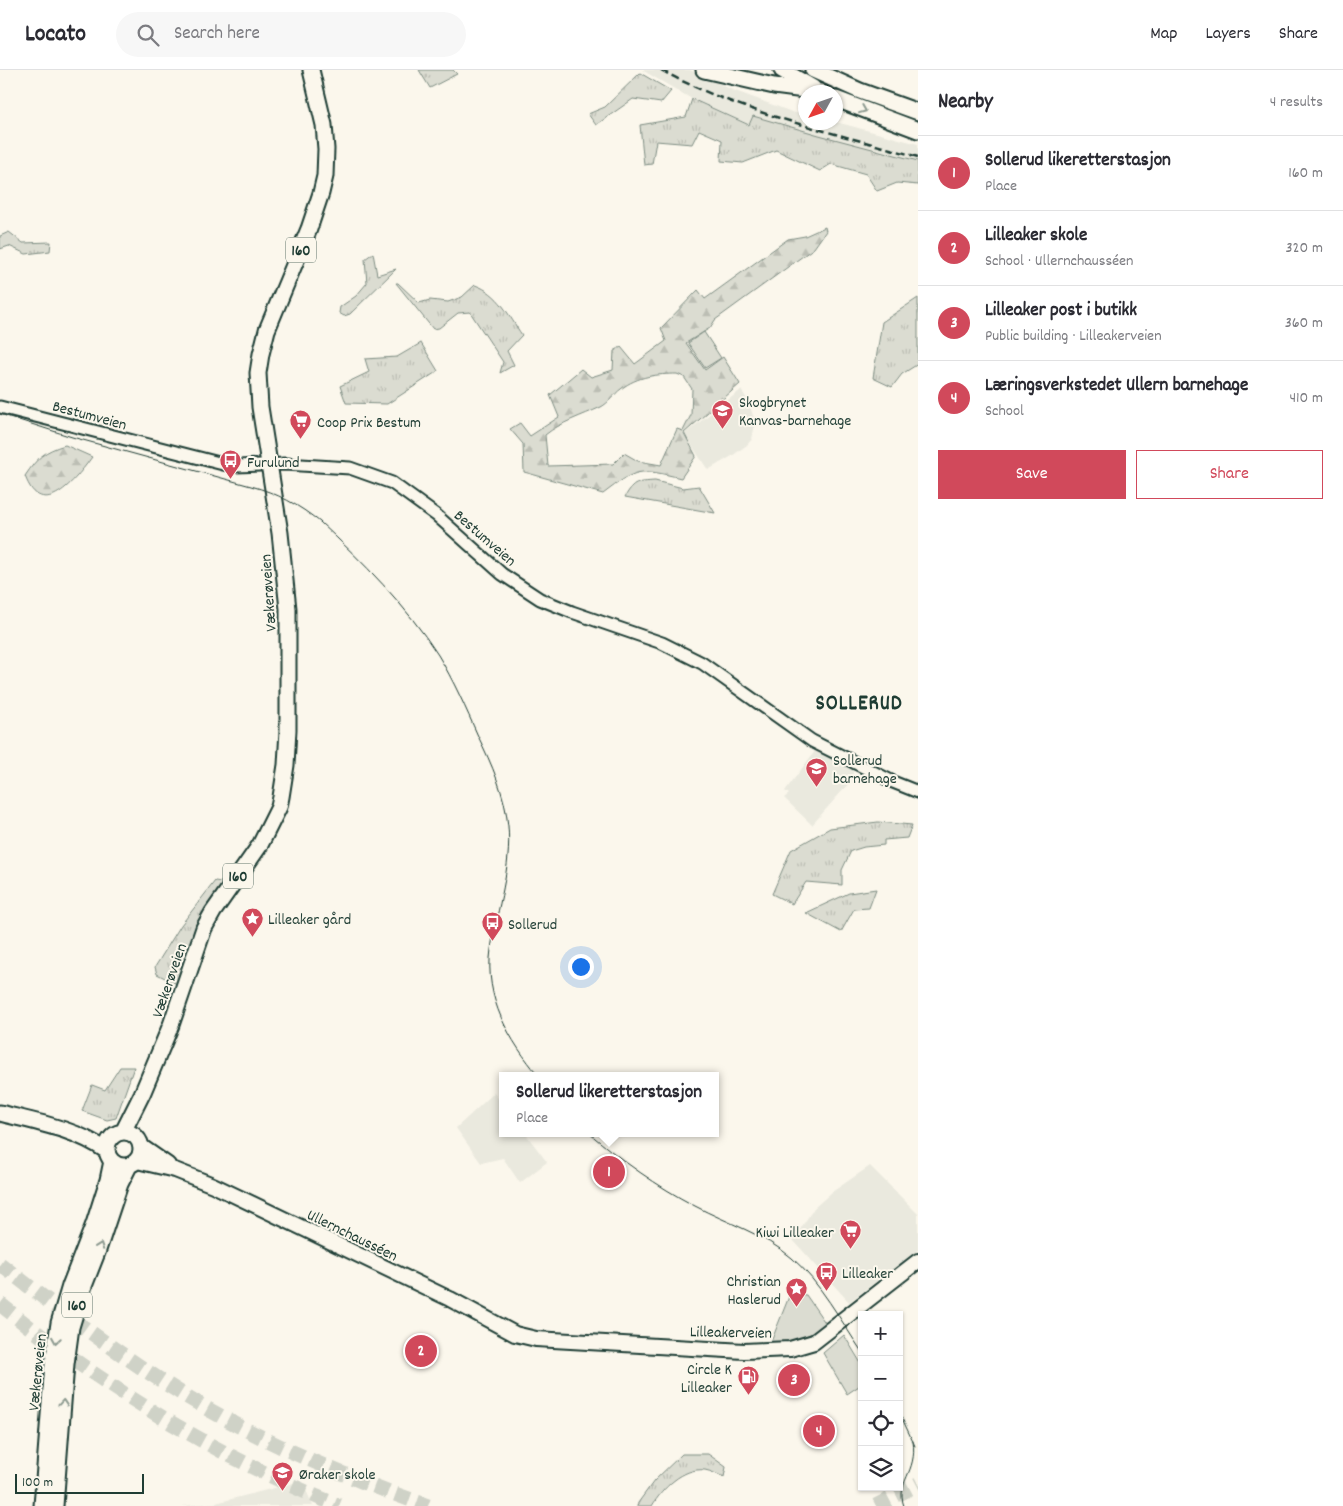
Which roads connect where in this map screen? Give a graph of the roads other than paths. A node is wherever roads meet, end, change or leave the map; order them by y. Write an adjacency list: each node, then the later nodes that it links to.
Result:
1 (311, 70): 13 (main road, Vækerøveien / 160)
2 (704, 70): 7 (main road)
3 (782, 70): 6 (main road)
4 (813, 70): 10 (main road)
5 (837, 70): 8 (main road)
6 (809, 85)
7 (798, 89)
8 (918, 101)
9 (843, 102): 11 (main road, one-way to 11)
10 (918, 112)
11 (918, 130)
12 (0, 407): 13 (street, Bestumveien)
13 (269, 464): 14 (street, Bestumveien); 16 (main road, Vækerøveien / 160)
14 (918, 792)
15 (0, 1113): 16 (main road, Ullernchausséen)
16 (125, 1149): 18 (main road, Ullernchausséen); 19 (main road, Vækerøveien / 160, one-way to 19); 20 (main road, Vækerøveien / 160, one-way to 16)
17 (918, 1261): 18 (main road, Lilleakerveien)
18 (514, 1334)
19 (42, 1506)
20 (55, 1506)

